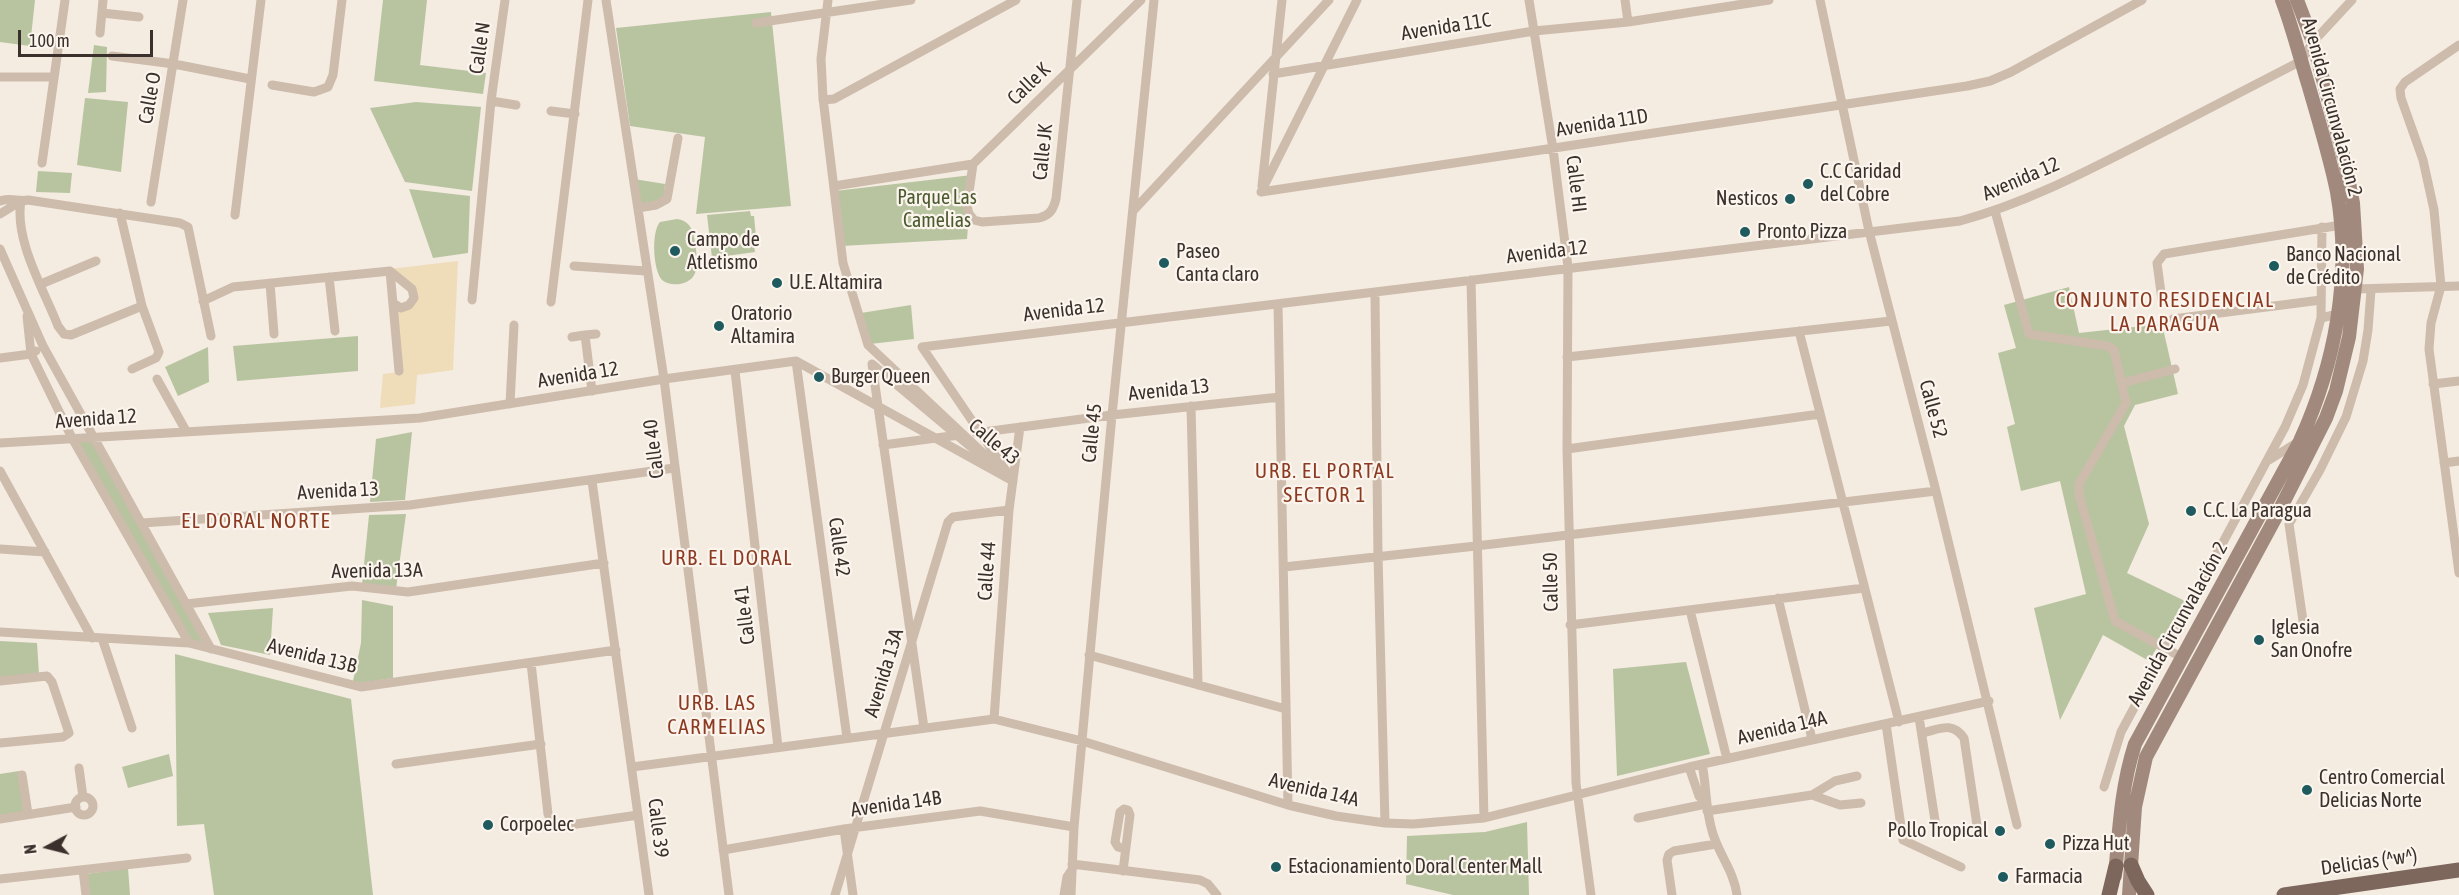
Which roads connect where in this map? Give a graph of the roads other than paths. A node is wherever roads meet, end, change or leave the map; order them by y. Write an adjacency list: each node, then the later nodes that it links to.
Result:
1 (65, 0): 40 (street)
2 (103, 0): 27 (street)
3 (183, 0): 37 (street, Calle O)
4 (261, 0): 41 (street)
5 (342, 0): 42 (street)
6 (505, 0): 44 (street, Calle N)
7 (588, 0): 48 (street)
8 (606, 0): 58 (street, Calle 40)
9 (828, 0): 26 (street, Calle 43)
10 (910, 0): 26 (street)
11 (1016, 0): 43 (street)
12 (1077, 0): 52 (street, Calle JK)
13 (1141, 0): 52 (street, Calle K)
14 (1155, 0): 59 (street, Calle 45)
15 (1282, 0): 38 (street)
16 (1329, 0): 59 (street)
17 (1357, 0): 54 (street)
18 (1529, 0): 31 (street, Calle HI)
19 (1625, 0): 30 (street)
20 (1769, 0): 30 (street, Avenida 11C)
21 (1820, 0): 46 (street, Calle 52)
22 (2142, 0): 46 (street, Avenida 11D)
23 (2282, 0): 36 (main road, Avenida Circunvalación 2)
24 (2297, 0): 33 (main road, Avenida Circunvalación 2)
25 (2352, 0): 33 (street, Avenida 12)
26 (827, 13): 29 (street); 43 (street, Calle 43)
27 (102, 14): 28 (street); 32 (street)
28 (139, 17)
29 (756, 22)
30 (1628, 22): 31 (street, Avenida 11C)
31 (1534, 31): 38 (street, Avenida 11C); 50 (street, Calle HI)
32 (100, 33)
33 (2313, 42): 36 (street, Avenida 12); 79 (main road, Avenida Circunvalación 2)
34 (2459, 45): 77 (street)
35 (112, 56): 37 (street)
36 (2301, 61): 60 (street, Avenida 12); 64 (main road, Avenida Circunvalación 2)
37 (174, 64): 41 (street); 57 (street, Calle O)
38 (1273, 74): 54 (street)
39 (0, 76): 40 (street)
40 (53, 77): 51 (street)
41 (250, 79): 63 (street)
42 (272, 85)
43 (823, 100): 53 (street, Calle 43)
44 (491, 101): 45 (street); 82 (street, Calle N)
45 (516, 105)
46 (1843, 105): 50 (street, Avenida 11D); 66 (street, Calle 52)
47 (551, 111): 48 (street)
48 (575, 114): 86 (street)
49 (678, 138): 58 (street)
50 (1553, 149): 54 (street, Avenida 11D); 70 (street, Calle HI)
51 (42, 162)
52 (973, 164): 53 (street)
53 (834, 186): 136 (street, Calle 43)
54 (1261, 192)
55 (0, 201): 56 (street)
56 (21, 201): 61 (street); 62 (street); 76 (street)
57 (151, 202)
58 (638, 208): 72 (street, Calle 40)
59 (1133, 211): 94 (street, Calle 45)
60 (1995, 212): 66 (street, Avenida 12); 114 (street)
61 (120, 213): 85 (street); 89 (street)
62 (0, 214)
63 (235, 215)
64 (2341, 225): 65 (street); 91 (main road, Avenida Circunvalación 2)
65 (2322, 227): 83 (street); 84 (street)
66 (1869, 231): 70 (street, Avenida 12); 95 (street, Calle 52)
67 (0, 249): 90 (street)
68 (96, 261): 76 (street)
69 (574, 266): 72 (street)
70 (1568, 267): 74 (street, Avenida 12); 104 (street, Calle 50)
71 (390, 271): 73 (street); 87 (street); 87 (street)
72 (646, 271): 112 (street, Calle 40)
73 (329, 277): 75 (street); 97 (street)
74 (1471, 280): 81 (street, Avenida 12); 145 (street)
75 (270, 283): 85 (street); 99 (street)
76 (41, 284): 89 (street)
77 (2441, 286): 78 (street); 80 (street); 115 (street)
78 (2459, 286)
79 (2355, 289): 80 (street); 140 (main road, Avenida Circunvalación 2)
80 (2371, 290): 142 (street)
81 (1375, 293): 88 (street, Avenida 12); 148 (street)
82 (472, 300)
83 (2162, 300)
84 (2320, 300): 92 (street); 93 (street)
85 (203, 301): 100 (street)
86 (551, 302)
87 (393, 303): 109 (street)
88 (1278, 305): 94 (street, Avenida 12); 117 (street)
89 (142, 306): 107 (street)
90 (27, 310): 102 (street); 103 (street)
91 (2338, 314): 92 (street); 126 (main road, Avenida Circunvalación 2)
92 (2321, 318): 130 (street)
93 (2173, 319)
94 (1122, 321): 121 (street, Calle 45); 136 (street, Avenida 12)
95 (1891, 321): 98 (street); 137 (street, Calle 52)
96 (514, 325): 118 (street)
97 (334, 331)
98 (1799, 331): 104 (street); 120 (street)
99 (274, 334)
100 (211, 336)
101 (572, 337): 116 (street)
102 (43, 346): 103 (street); 124 (street)
103 (32, 354): 105 (street); 125 (street)
104 (1567, 357): 129 (street, Calle 50)
105 (0, 358)
106 (796, 361): 110 (street, Avenida 12); 136 (street); 178 (street, Calle 42)
107 (132, 369)
108 (2175, 369): 114 (street)
109 (399, 371)
110 (735, 371): 112 (street, Avenida 12); 183 (street, Calle 41)
111 (157, 379): 123 (street)
112 (664, 380): 116 (street, Avenida 12); 133 (street, Calle 40)
113 (2459, 381): 115 (street)
114 (2122, 382): 161 (street)
115 (2433, 384): 132 (street)
116 (592, 391): 118 (street, Avenida 12)
117 (1280, 397): 119 (street, Avenida 13); 150 (street)
118 (510, 404): 123 (street, Avenida 12)
119 (1191, 406): 121 (street, Avenida 13); 168 (street)
120 (1820, 414): 129 (street); 138 (street)
121 (1112, 415): 122 (street, Avenida 13); 164 (street, Calle 45)
122 (1020, 427): 128 (street, Avenida 13); 136 (street, Calle 44)
123 (186, 431): 124 (street, Avenida 12)
124 (94, 436): 125 (street, Avenida 12); 141 (street)
125 (72, 438): 127 (street, Avenida 12); 160 (street)
126 (2300, 441): 130 (street); 165 (main road, Avenida Circunvalación 2)
127 (0, 443)
128 (883, 445): 136 (street, Calle 43); 176 (street, Calle 43)
129 (1567, 449): 143 (street, Calle 50)
130 (2268, 461): 161 (street)
131 (2459, 461): 132 (street)
132 (2444, 463): 144 (street)
133 (674, 468): 135 (street, Avenida 13); 184 (street, Calle 40)
134 (0, 471): 147 (street)
135 (592, 481): 141 (street, Avenida 13); 149 (street, Calle 39)
136 (1013, 482): 139 (street, Calle 44)
137 (1936, 490): 138 (street); 169 (street, Calle 52)
138 (1843, 503): 143 (street); 152 (street)
139 (1009, 510): 172 (street, Calle 44); 227 (street, Avenida 13A)
140 (2277, 515): 142 (street); 216 (main road, Avenida Circunvalación 2)
141 (142, 523): 154 (street)
142 (2289, 524): 156 (street)
143 (1569, 535): 145 (street); 157 (street, Calle 50)
144 (2457, 545): 151 (street)
145 (1476, 546): 148 (street); 203 (street)
146 (0, 549): 147 (street)
147 (45, 552): 159 (street)
148 (1378, 556): 150 (street); 206 (street)
149 (604, 563): 154 (street, Avenida 13A); 163 (street, Calle 39)
150 (1284, 567): 170 (street)
151 (2459, 573)
152 (1864, 588): 153 (street); 173 (street)
153 (1778, 598): 155 (street); 179 (street)
154 (186, 604): 162 (street)
155 (1690, 610): 157 (street); 185 (street)
156 (2303, 621)
157 (1570, 625): 194 (street, Calle 50)
158 (0, 632): 159 (street, Avenida 13B)
159 (97, 638): 160 (street, Avenida 13B); 175 (street)
160 (189, 643): 162 (street, Avenida 13B)
161 (2166, 648): 165 (street); 193 (street)
162 (211, 649): 166 (street, Avenida 13B)
163 (616, 650): 166 (street, Avenida 13B); 188 (street, Calle 39)
164 (1089, 655): 168 (street); 180 (street, Calle 45)
165 (2183, 658): 216 (main road, Avenida Circunvalación 2)
166 (531, 663): 182 (street)
167 (0, 681): 181 (street)
168 (1198, 685): 170 (street)
169 (1989, 701): 171 (street, Avenida 14A); 208 (street, Calle 52)
170 (1286, 709): 198 (street)
171 (1919, 717): 173 (street, Avenida 14A); 177 (street)
172 (994, 719): 176 (street, Avenida 14A); 180 (street, Avenida 14A)
173 (1899, 722): 174 (street, Avenida 14A)
174 (1886, 724): 179 (street, Avenida 14A); 218 (street)
175 (132, 728)
176 (924, 728): 178 (street, Avenida 14A)
177 (1922, 733): 207 (street); 210 (street)
178 (847, 738): 183 (street, Avenida 14A)
179 (1812, 739): 185 (street, Avenida 14A)
180 (1082, 741): 198 (street, Avenida 14A); 209 (street, Calle 45)
181 (0, 742)
182 (541, 744): 186 (street); 202 (street)
183 (778, 747): 184 (street, Avenida 14A)
184 (711, 755): 188 (street, Avenida 14A); 214 (street, Calle 40)
185 (1727, 759): 187 (street, Avenida 14A)
186 (396, 764)
187 (1702, 764): 189 (street, Avenida 14A); 199 (street)
188 (632, 766): 202 (street, Calle 39)
189 (1689, 767): 194 (street, Avenida 14A); 199 (street)
190 (79, 768): 196 (street)
191 (22, 774): 201 (street)
192 (1857, 776): 195 (street)
193 (2103, 787)
194 (1576, 795): 203 (street, Avenida 14A); 232 (street, Calle 50)
195 (1812, 795): 197 (street); 199 (street)
196 (83, 797): 200 (street); 200 (street)
197 (1861, 803)
198 (1288, 805): 206 (street, Avenida 14A)
199 (1706, 806): 204 (street); 212 (street)
200 (76, 807): 201 (street)
201 (28, 814): 205 (street)
202 (638, 815): 225 (street, Calle 39)
203 (1484, 818): 206 (street, Avenida 14A)
204 (1638, 818)
205 (0, 819)
206 (1385, 823)
207 (1977, 825)
208 (2017, 825)
209 (1074, 827): 211 (street, Avenida 14B); 217 (street, Calle 45)
210 (1936, 827)
211 (844, 829): 214 (street, Avenida 14B); 228 (street)
212 (1716, 843): 233 (street); 234 (street)
213 (1125, 849): 221 (street)
214 (723, 850): 226 (street, Calle 40)
215 (187, 858): 219 (street)
216 (2124, 865): 235 (main road); 236 (main road, Avenida Circunvalación 2); 237 (main road)
217 (1072, 867): 221 (street); 229 (street, Calle 45); 230 (street, Calle 45)
218 (1961, 867)
219 (83, 870): 222 (street); 224 (street)
220 (2459, 870): 238 (main road, Delicias (^w^))
221 (1123, 871): 231 (street)
222 (0, 879)
223 (2459, 880): 239 (main road, Delicias (^w^))
224 (86, 895)
225 (649, 895)
226 (729, 895)
227 (835, 895)
228 (853, 895)
229 (1064, 895)
230 (1071, 895)
231 (1217, 895)
232 (1591, 895)
233 (1672, 895)
234 (1737, 895)
235 (2111, 895)
236 (2129, 895)
237 (2147, 895)
238 (2284, 895)
239 (2363, 895)

